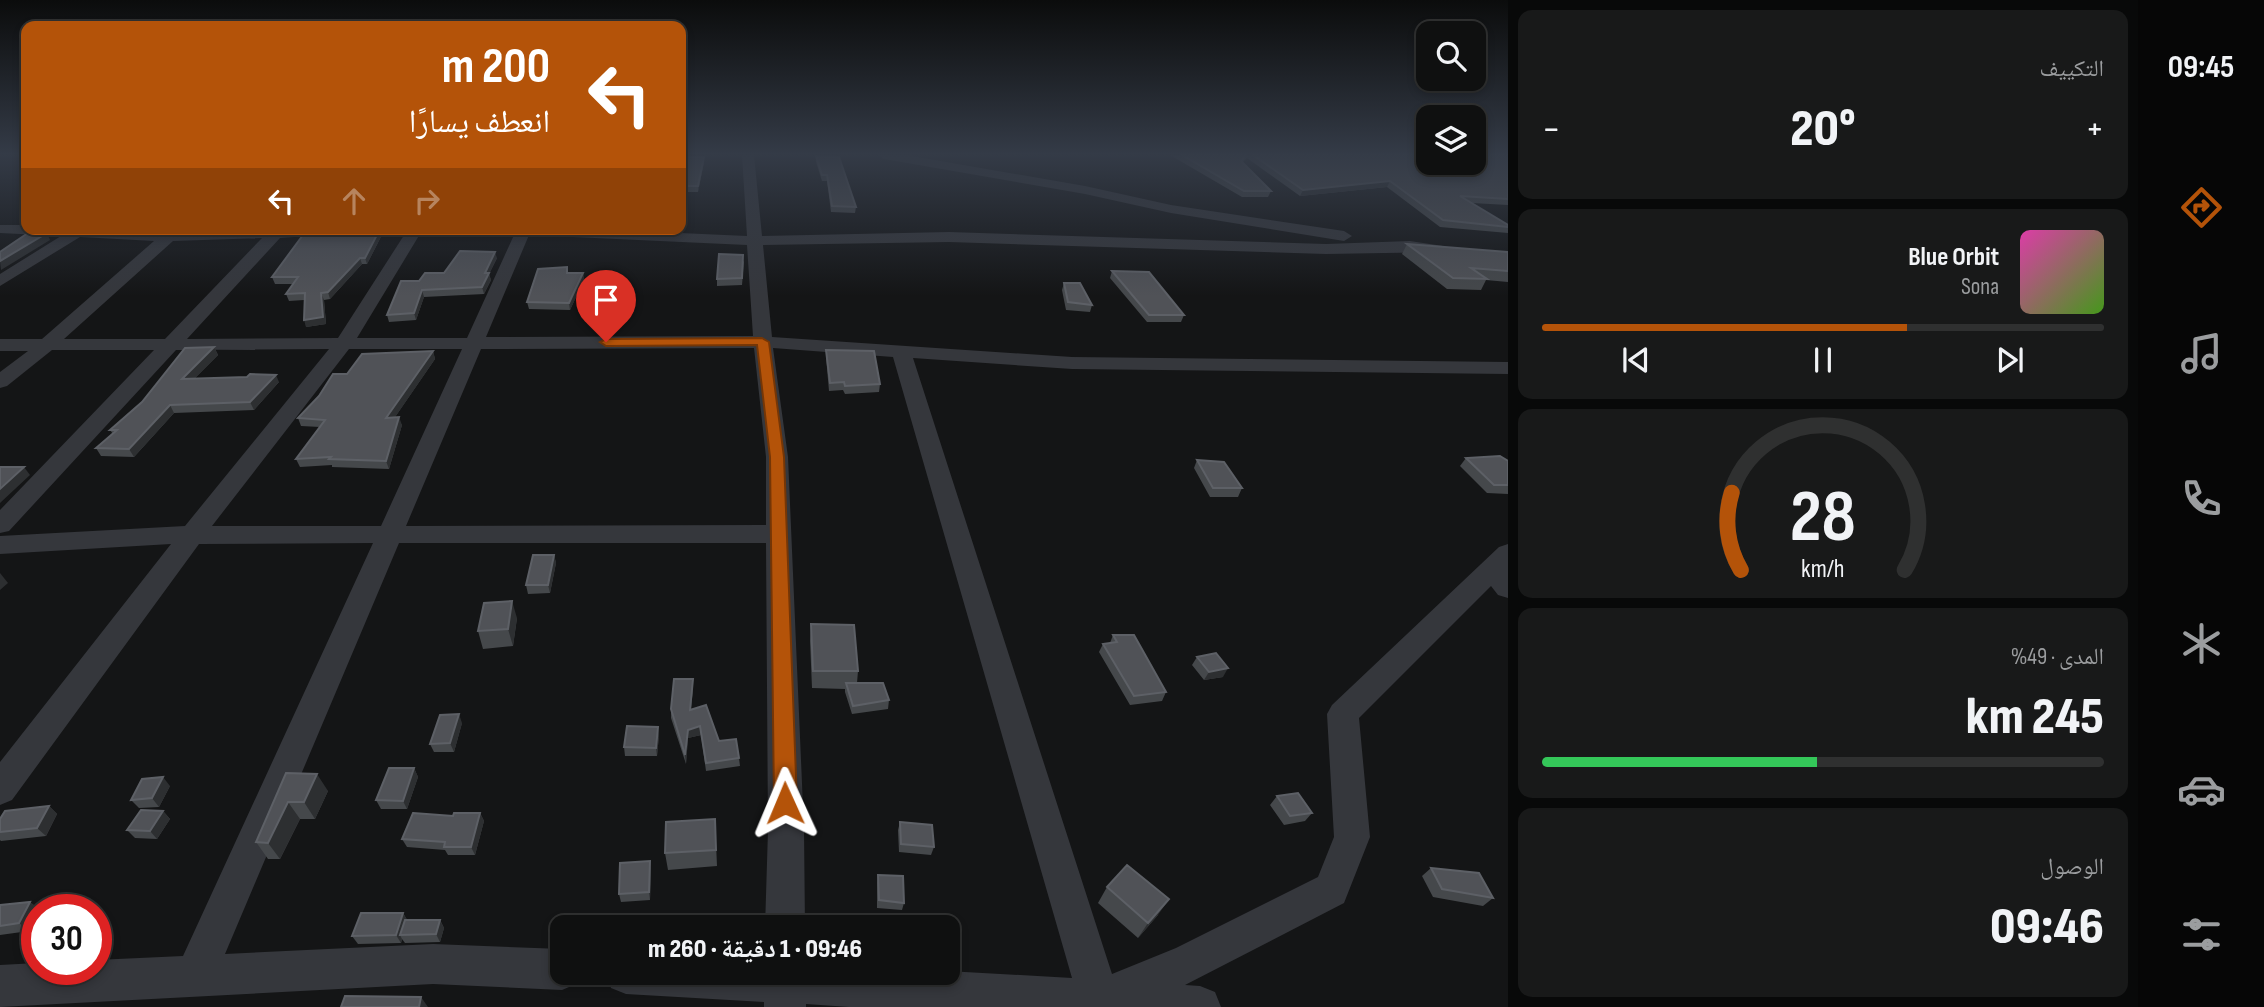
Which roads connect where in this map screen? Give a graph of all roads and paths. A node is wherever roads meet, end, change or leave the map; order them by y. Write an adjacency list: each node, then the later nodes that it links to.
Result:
1 (751, 202): 13 (street)
2 (1139, 202): 14 (street)
3 (0, 229): 4 (street)
4 (21, 229)
5 (73, 235): 16 (street)
6 (116, 235): 12 (street)
7 (222, 235): 12 (street)
8 (274, 235): 20 (street)
9 (412, 235): 21 (street)
10 (522, 235): 18 (street)
11 (629, 235): 13 (street)
12 (169, 236): 19 (street)
13 (754, 241): 14 (street); 17 (street)
14 (1410, 246): 15 (street)
15 (1459, 250)
16 (0, 281)
17 (762, 342): 18 (street); 23 (street); 27 (street)
18 (476, 343): 21 (street); 29 (street)
19 (48, 344): 20 (street); 22 (street); 25 (street)
20 (170, 344): 21 (street); 26 (street)
21 (344, 344): 28 (street)
22 (0, 345)
23 (902, 353): 24 (street); 39 (street)
24 (1508, 368)
25 (0, 382)
26 (0, 526)
27 (779, 534): 29 (street); 33 (street)
28 (192, 535): 29 (street); 30 (street); 32 (street)
29 (390, 535): 35 (street)
30 (0, 545)
31 (1502, 570): 39 (street)
32 (0, 789)
33 (785, 915)
34 (550, 969): 35 (street)
35 (195, 976): 37 (street)
36 (762, 985): 38 (street)
37 (0, 986)
38 (785, 987): 39 (street)
39 (1100, 1001): 40 (street)
40 (1199, 1007)

